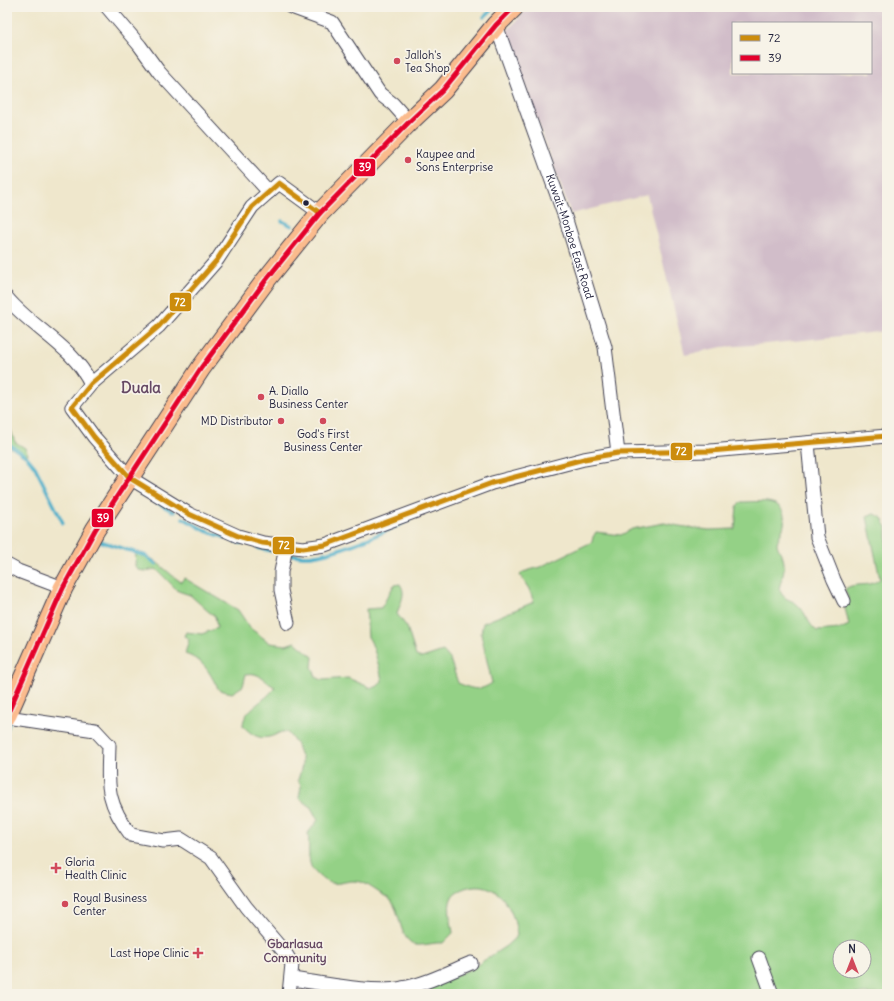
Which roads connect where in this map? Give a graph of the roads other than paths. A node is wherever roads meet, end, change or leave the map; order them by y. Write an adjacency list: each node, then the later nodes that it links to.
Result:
1 (107, 7): 6 (street)
2 (290, 7): 5 (street)
3 (514, 7): 4 (highway)
4 (496, 25): 5 (highway); 12 (street, Kuwait-Monboe East Road)
5 (409, 122): 7 (highway)
6 (268, 192): 7 (street); 9 (street)
7 (320, 214): 13 (highway)
8 (7, 298): 9 (street)
9 (91, 384): 13 (street)
10 (887, 436): 11 (street)
11 (808, 443): 12 (street); 17 (street)
12 (618, 453): 14 (street)
13 (130, 478): 14 (street); 16 (highway)
14 (286, 547): 18 (street)
15 (7, 565): 16 (street)
16 (63, 588): 19 (highway)
17 (844, 601)
18 (288, 623)
19 (7, 716): 22 (street)
20 (759, 958): 24 (street)
21 (471, 963): 22 (street)
22 (292, 979): 23 (street)
23 (289, 994)
24 (772, 994)

